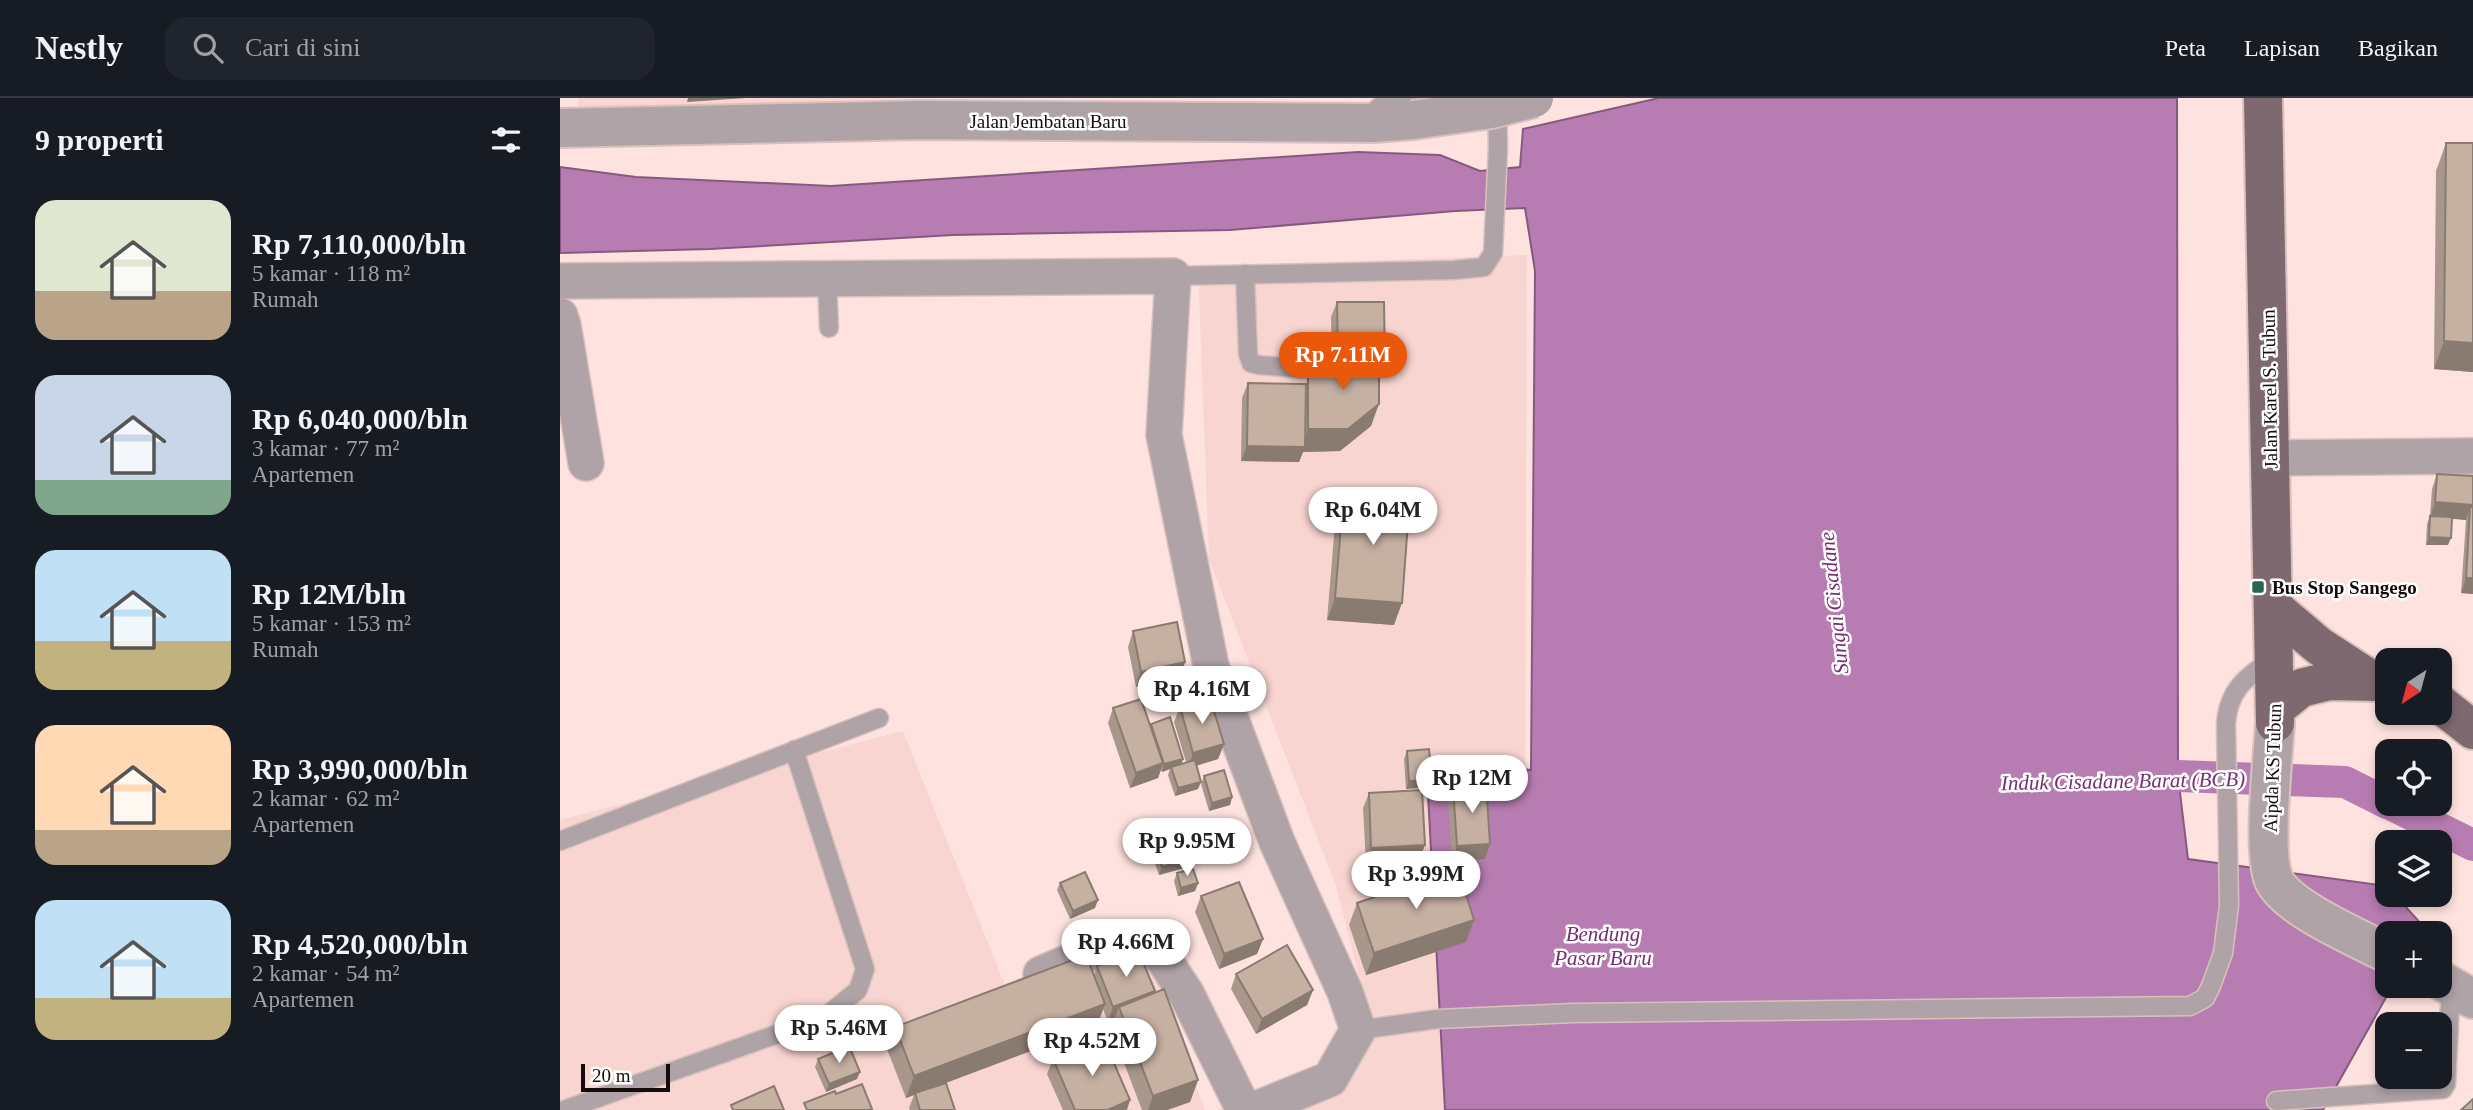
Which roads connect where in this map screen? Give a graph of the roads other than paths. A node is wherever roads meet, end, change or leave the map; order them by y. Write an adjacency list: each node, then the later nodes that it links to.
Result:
1 (1496, 98): 6 (lane)
2 (1534, 98): 4 (street, Jalan Jembatan Baru, bridge)
3 (2263, 98): 14 (main road, Jalan Karel S. Tubun)
4 (1411, 109): 5 (street, Jalan Jembatan Baru)
5 (560, 128)
6 (1245, 274): 7 (lane); 12 (lane)
7 (1173, 276): 8 (street); 30 (street)
8 (827, 280): 9 (street); 11 (lane)
9 (560, 281)
10 (560, 316): 15 (street)
11 (829, 328)
12 (1307, 369)
13 (2473, 457): 14 (street)
14 (2270, 458): 16 (main road, Jalan Karel S. Tubun)
15 (586, 463)
16 (2273, 607): 17 (main road); 19 (main road, Jalan Karel S. Tubun)
17 (2375, 679)
18 (2375, 682): 19 (main road)
19 (2274, 693): 27 (street, Aipda KS Tubun); 30 (lane)
20 (2452, 693): 21 (main road)
21 (2473, 694)
22 (2452, 713): 24 (main road)
23 (878, 718): 25 (lane)
24 (2473, 730)
25 (794, 750): 26 (lane); 32 (lane)
26 (560, 841)
27 (2375, 947)
28 (1009, 987): 33 (street)
29 (2454, 988): 31 (lane)
30 (1358, 1030): 34 (street)
31 (2276, 1101)
32 (564, 1110)
33 (1244, 1110)
34 (1254, 1110)

